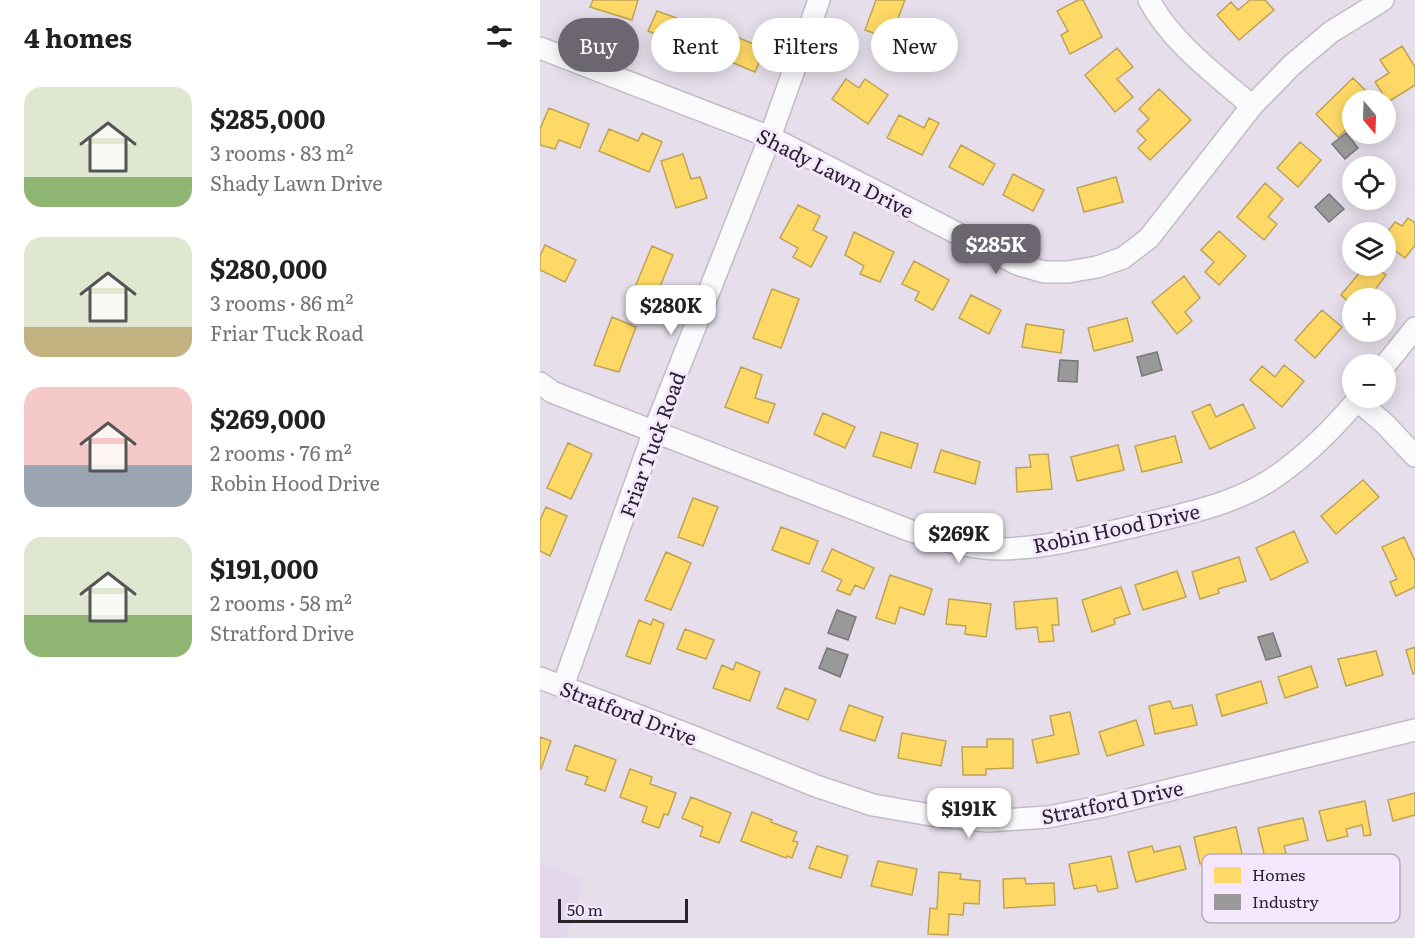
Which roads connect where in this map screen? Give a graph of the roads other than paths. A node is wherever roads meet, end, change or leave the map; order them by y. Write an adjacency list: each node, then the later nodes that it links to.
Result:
1 (819, 0): 6 (street, Friar Tuck Road)
2 (1149, 0): 5 (street)
3 (1383, 0): 5 (street, Shady Lawn Drive)
4 (540, 48): 6 (street, Shady Lawn Drive)
5 (1252, 106): 6 (street, Shady Lawn Drive)
6 (771, 137): 12 (street, Friar Tuck Road)
7 (1415, 328): 8 (street)
8 (1394, 354)
9 (540, 383): 12 (street, Robin Hood Drive)
10 (1350, 408): 12 (street, Robin Hood Drive)
11 (1368, 408): 13 (street)
12 (654, 431): 15 (street, Friar Tuck Road)
13 (1415, 456)
14 (540, 678): 15 (street, Stratford Drive)
15 (563, 686): 16 (street, Stratford Drive)
16 (1415, 730)

